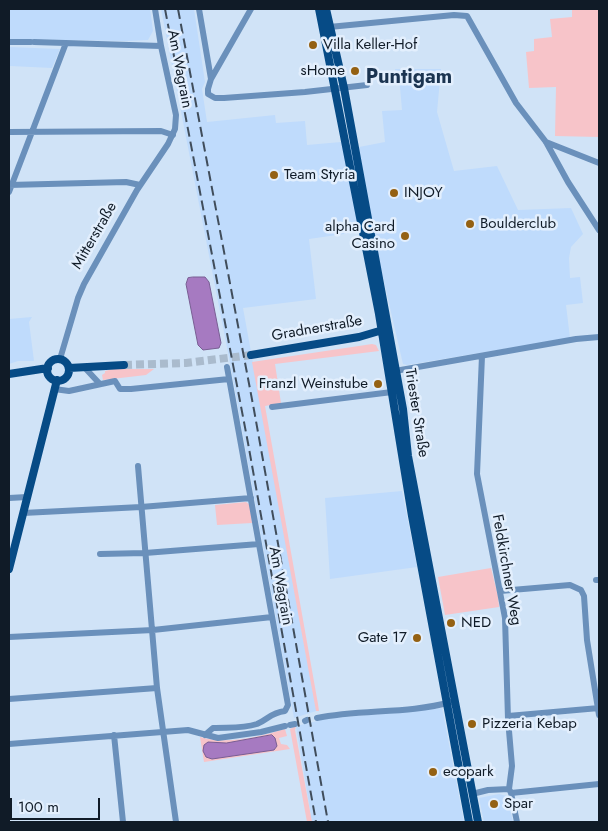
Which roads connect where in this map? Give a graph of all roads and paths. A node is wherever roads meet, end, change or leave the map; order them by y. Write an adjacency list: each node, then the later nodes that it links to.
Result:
1 (155, 9): 9 (street, Am Wagrain)
2 (199, 9): 10 (street)
3 (251, 9): 10 (street)
4 (319, 9): 13 (main road, Triester Straße)
5 (326, 9): 6 (main road, Triester Straße)
6 (329, 27): 12 (main road, Triester Straße); 17 (street)
7 (9, 42): 8 (street)
8 (66, 43): 9 (street); 15 (street)
9 (161, 46): 16 (street, Am Wagrain)
10 (211, 79): 13 (street)
11 (367, 85): 12 (street)
12 (344, 88): 13 (street); 22 (main road, Triester Straße)
13 (335, 89): 22 (main road, Triester Straße)
14 (9, 132): 15 (street)
15 (30, 132): 16 (street); 20 (street)
16 (173, 135): 19 (street, Mitterstraße)
17 (546, 142): 18 (street); 21 (street)
18 (599, 163)
19 (140, 185): 20 (street); 26 (street, Mitterstraße)
20 (10, 187)
21 (599, 230)
22 (385, 329): 24 (main road, Gradnerstraße); 32 (main road, Triester Straße); 38 (main road, Triester Straße)
23 (599, 337): 25 (street)
24 (251, 355)
25 (482, 356): 32 (street); 50 (street, Feldkirchner Weg)
26 (60, 359): 29 (main road); 30 (main road)
27 (124, 365): 31 (main road)
28 (227, 367): 34 (street, Am Wagrain)
29 (48, 368): 33 (main road); 35 (main road)
30 (69, 368): 31 (main road); 35 (main road)
31 (85, 368): 36 (street)
32 (395, 370): 56 (main road, Triester Straße)
33 (9, 374)
34 (229, 379): 36 (street); 43 (street, Am Wagrain)
35 (56, 380): 37 (main road)
36 (99, 383): 37 (street)
37 (54, 389): 41 (main road)
38 (392, 392): 39 (street); 56 (main road, Triester Straße)
39 (272, 408)
40 (138, 466): 44 (street)
41 (27, 497): 42 (street); 45 (main road)
42 (9, 498)
43 (251, 498): 44 (street); 46 (street, Am Wagrain)
44 (141, 507): 45 (street); 47 (street)
45 (22, 512): 49 (main road)
46 (260, 544): 47 (street); 51 (street, Am Wagrain)
47 (145, 553): 48 (street); 52 (street)
48 (100, 554)
49 (9, 569)
50 (500, 591): 57 (street); 58 (street, Feldkirchner Weg)
51 (272, 617): 52 (street); 64 (street, Am Wagrain)
52 (153, 630): 53 (street); 54 (street)
53 (9, 638)
54 (157, 688): 55 (street); 62 (street)
55 (9, 699)
56 (451, 702): 60 (street); 68 (main road, Triester Straße); 71 (main road, Triester Straße)
57 (599, 708): 58 (street); 59 (street)
58 (508, 716): 67 (street, Feldkirchner Weg)
59 (599, 716)
60 (317, 718)
61 (290, 725): 64 (street)
62 (163, 732): 63 (street); 64 (street); 70 (street)
63 (114, 735): 65 (street); 69 (street)
64 (205, 735)
65 (9, 744)
66 (599, 784): 67 (street)
67 (510, 791): 68 (street); 73 (street, Feldkirchner Weg)
68 (472, 794): 72 (main road, Triester Straße)
69 (123, 822)
70 (176, 822)
71 (469, 822)
72 (478, 822)
73 (517, 822)

